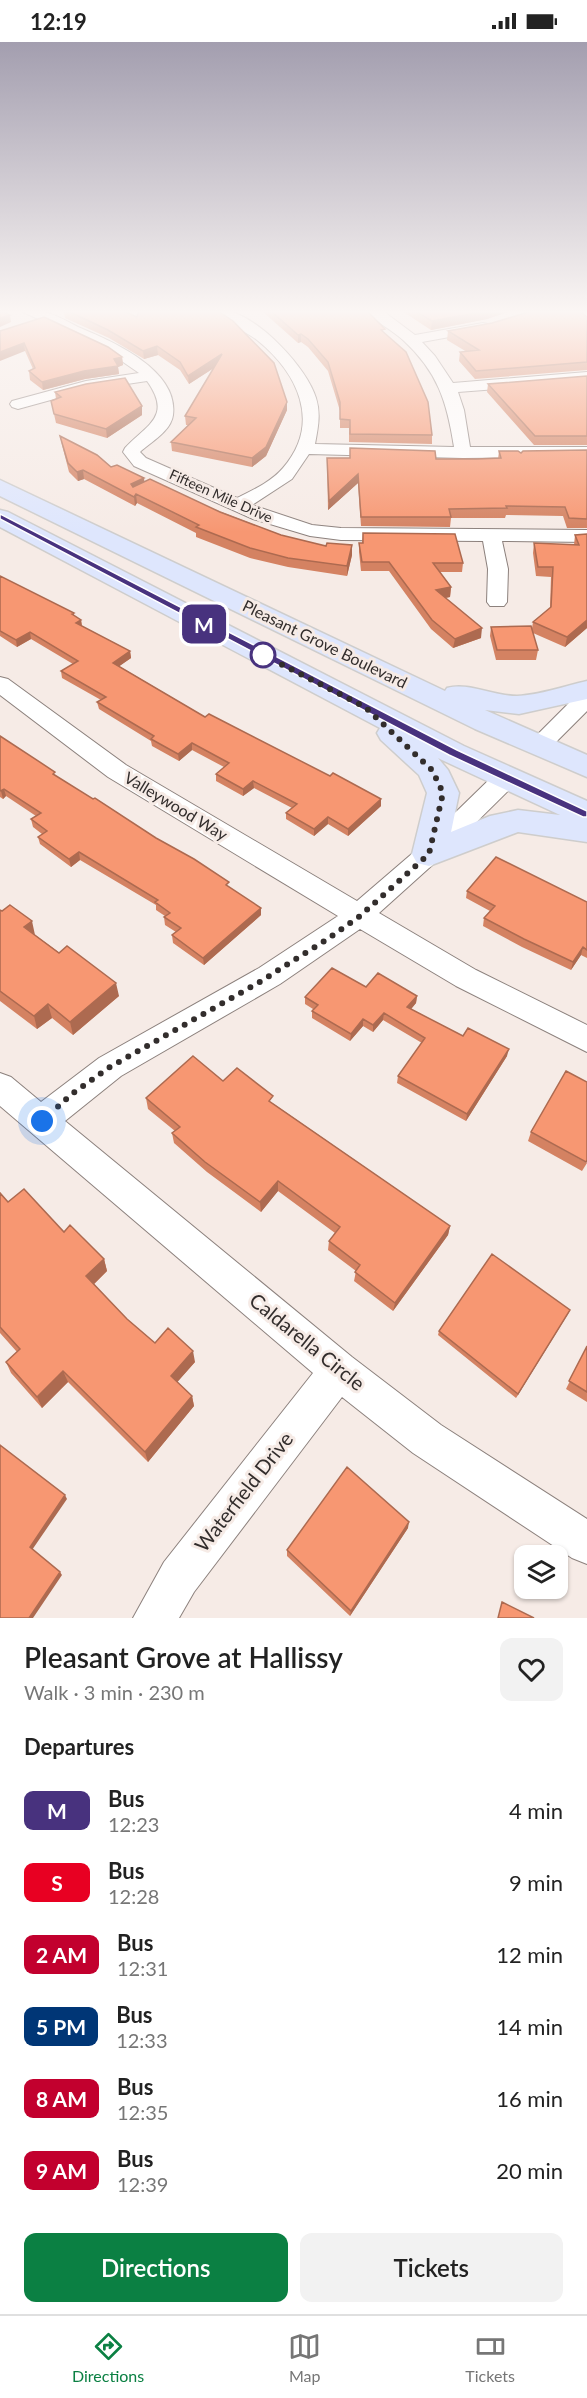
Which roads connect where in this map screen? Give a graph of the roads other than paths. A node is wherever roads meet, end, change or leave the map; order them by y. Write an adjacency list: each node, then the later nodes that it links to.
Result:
1 (95, 385): 7 (street)
2 (156, 385): 12 (street, Fifteen Mile Drive)
3 (304, 385): 8 (street)
4 (446, 385): 6 (street)
5 (505, 385): 6 (street)
6 (448, 388): 10 (street)
7 (18, 404)
8 (306, 448): 10 (street); 12 (street)
9 (587, 452): 10 (street)
10 (463, 453)
11 (0, 487): 17 (main road, Pleasant Grove Boulevard)
12 (238, 505): 14 (street, Fifteen Mile Drive)
13 (0, 517): 21 (main road)
14 (491, 536): 15 (street, Fifteen Mile Drive); 16 (street)
15 (587, 536)
16 (497, 603)
17 (397, 680): 19 (main road); 22 (main road, Pleasant Grove Boulevard)
18 (0, 684): 28 (street, Valleywood Way)
19 (587, 690)
20 (587, 698): 22 (street)
21 (365, 707): 24 (main road); 27 (main road)
22 (539, 746): 23 (main road, Pleasant Grove Boulevard); 24 (main road)
23 (587, 767)
24 (506, 778): 25 (main road); 27 (street)
25 (587, 814)
26 (587, 830): 27 (main road)
27 (429, 854): 28 (street)
28 (360, 916): 29 (street); 31 (street)
29 (587, 1039)
30 (0, 1087): 31 (street, Caldarella Circle)
31 (42, 1121): 32 (street, Caldarella Circle)
32 (339, 1370): 33 (street, Caldarella Circle); 34 (street, Waterfield Drive)
33 (587, 1543)
34 (156, 1618)

